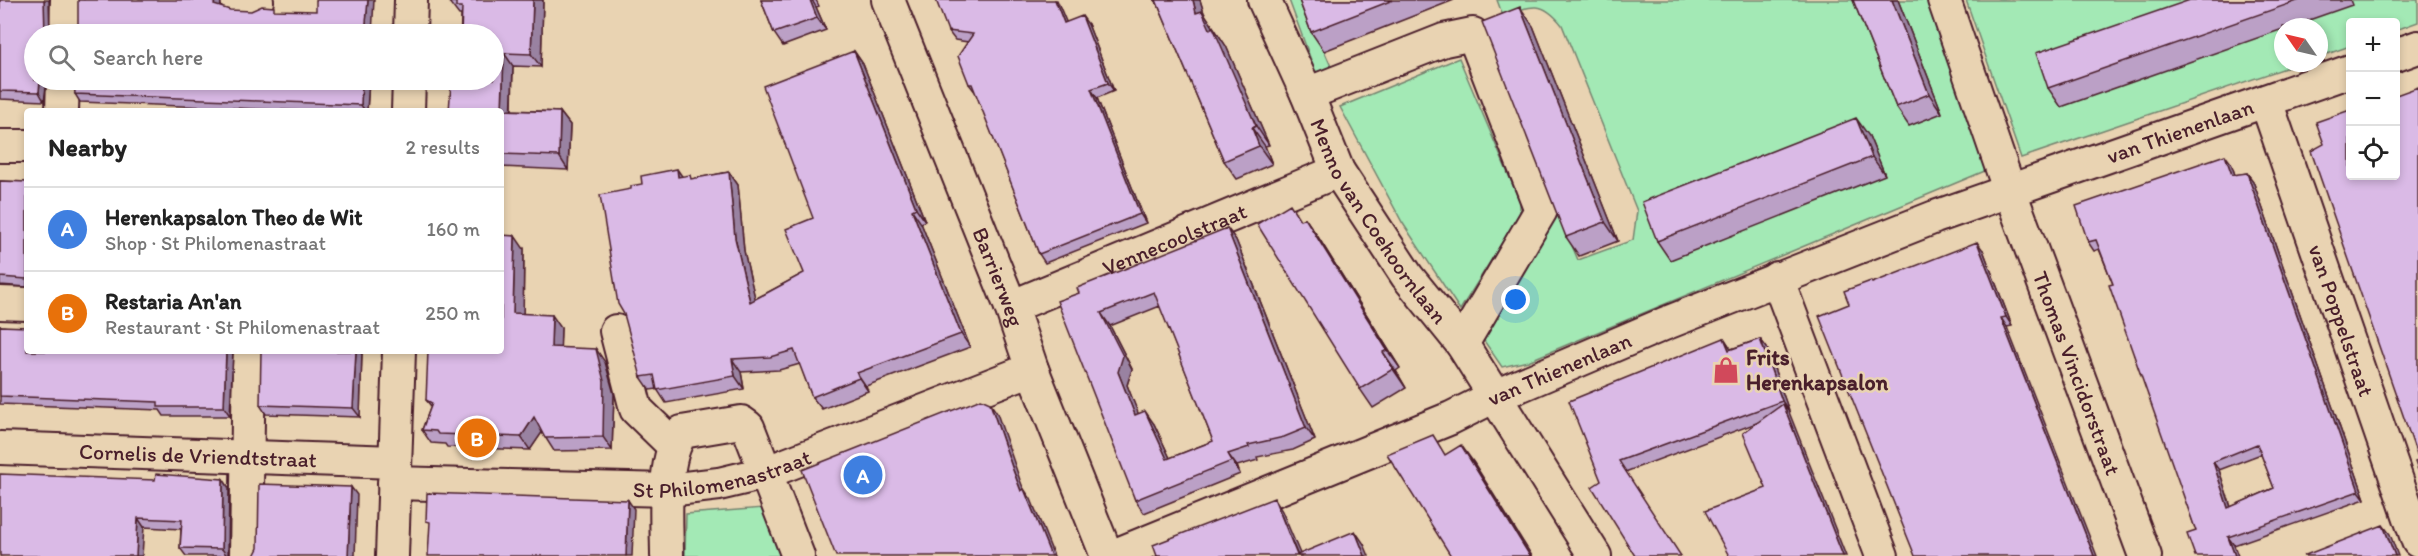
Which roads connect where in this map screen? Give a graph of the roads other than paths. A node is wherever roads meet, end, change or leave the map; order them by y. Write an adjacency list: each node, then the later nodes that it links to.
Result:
1 (68, 0): 8 (street)
2 (237, 0): 7 (street)
3 (411, 0): 9 (street)
4 (888, 0): 26 (street, Barrierweg)
5 (1264, 0): 15 (street, Menno van Coehoornlaan)
6 (1944, 0): 22 (street)
7 (257, 1)
8 (67, 24)
9 (410, 24)
10 (2418, 47): 11 (street)
11 (2400, 54)
12 (2347, 72): 16 (street, van Thienenlaan)
13 (63, 90): 17 (street)
14 (409, 90): 18 (street)
15 (1307, 94): 21 (street, Menno van Coehoornlaan); 28 (street, Menno van Coehoornlaan)
16 (2266, 101): 22 (street, van Thienenlaan); 39 (street, van Poppelstraat)
17 (62, 108)
18 (408, 108)
19 (0, 146): 20 (street)
20 (24, 146)
21 (1338, 171): 26 (street, Vennecoolstraat); 28 (street, Menno van Coehoornlaan)
22 (2009, 189): 23 (street, van Thienenlaan); 48 (street, Thomas Vincidorstraat)
23 (1777, 278): 32 (street, van Thienenlaan); 47 (street)
24 (0, 303): 25 (street)
25 (24, 304)
26 (1011, 307): 31 (street, Barrierweg)
27 (616, 331): 33 (street)
28 (1462, 344): 32 (street, Menno van Coehoornlaan)
29 (249, 354): 35 (street)
30 (399, 354): 36 (street)
31 (1032, 369): 37 (street, St Philomenastraat); 44 (street, Barrierweg)
32 (1493, 397): 45 (street, van Thienenlaan); 46 (street, Menno van Coehoornlaan)
33 (673, 445): 37 (street); 38 (street)
34 (0, 448): 35 (street, Cornelis de Vriendtstraat)
35 (249, 456): 36 (street, Cornelis de Vriendtstraat); 40 (street)
36 (395, 472): 38 (street, St Philomenastraat); 41 (street)
37 (765, 473): 38 (street, St Philomenastraat); 43 (street)
38 (668, 490): 42 (street)
39 (2418, 541)
40 (246, 556)
41 (392, 556)
42 (666, 556)
43 (798, 556)
44 (1107, 556)
45 (1113, 556)
46 (1595, 556)
47 (1882, 556)
48 (2145, 556)

